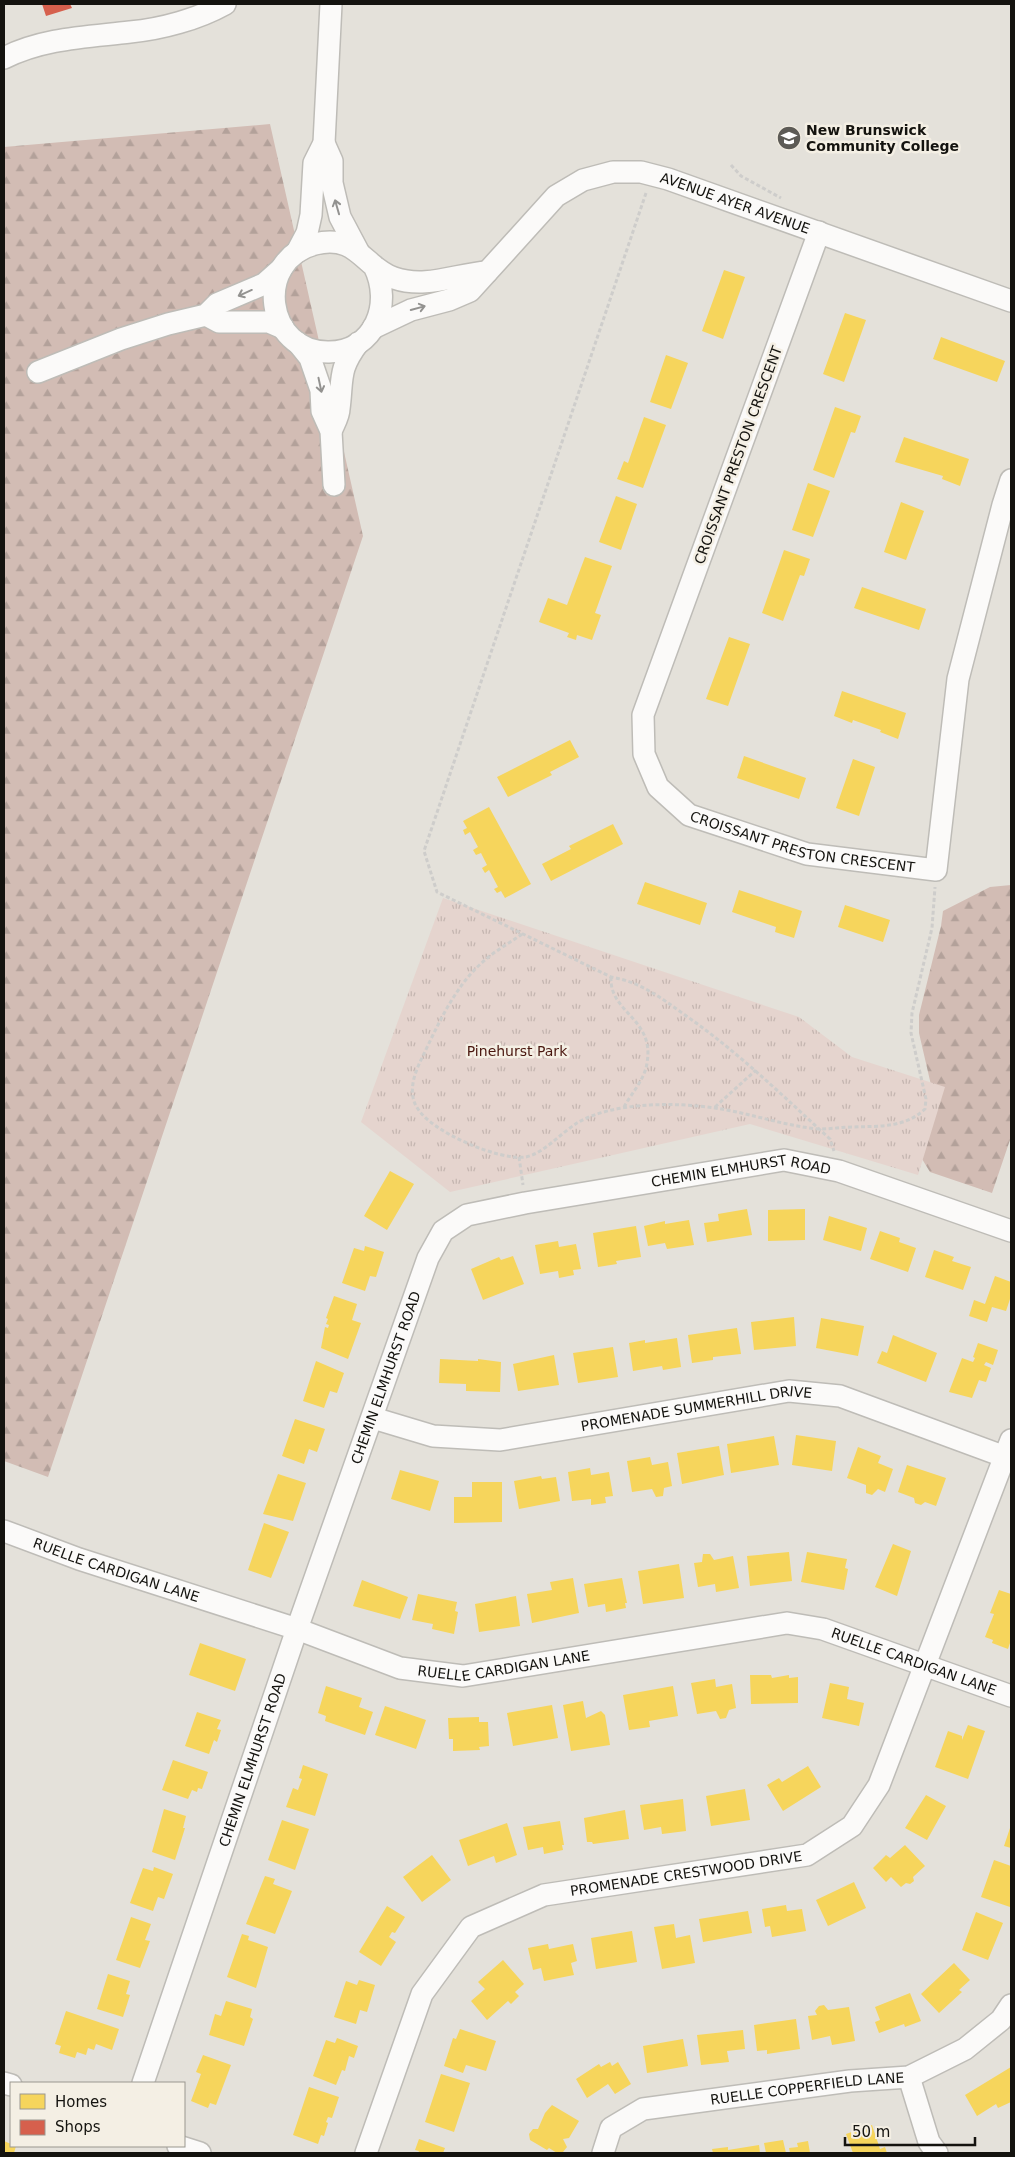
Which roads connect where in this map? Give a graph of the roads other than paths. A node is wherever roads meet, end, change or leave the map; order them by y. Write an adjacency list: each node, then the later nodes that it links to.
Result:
1 (225, 4): 3 (street)
2 (331, 4): 4 (street)
3 (4, 58)
4 (324, 143): 6 (street, one-way to 4); 7 (street)
5 (819, 232): 10 (street, AVENUE AYER AVENUE); 11 (street, AVENUE AYER AVENUE); 19 (street, CROISSANT PRESTON CRESCENT)
6 (358, 251): 7 (street); 8 (street)
7 (296, 252): 9 (street)
8 (374, 266): 10 (street); 14 (street)
9 (282, 268): 12 (street, one-way to 12); 13 (street)
10 (487, 272): 14 (street, AVENUE AYER AVENUE, one-way to 10)
11 (1011, 301)
12 (206, 315): 13 (street); 17 (street)
13 (283, 328): 15 (street)
14 (373, 328): 16 (street)
15 (298, 342): 16 (street); 18 (street, one-way to 18)
16 (358, 343): 18 (street)
17 (38, 372)
18 (331, 431): 20 (street)
19 (1011, 480)
20 (334, 485)
21 (1011, 1230): 22 (street, CHEMIN ELMHURST ROAD)
22 (373, 1418): 23 (street, PROMENADE SUMMERHILL DRIVE); 25 (street, CHEMIN ELMHURST ROAD)
23 (1009, 1452): 26 (street, PROMENADE CRESTWOOD DRIVE)
24 (4, 1531): 25 (street, RUELLE CARDIGAN LANE)
25 (297, 1629): 26 (street, RUELLE CARDIGAN LANE); 30 (street, CHEMIN ELMHURST ROAD)
26 (924, 1665): 27 (street, RUELLE CARDIGAN LANE); 33 (street, PROMENADE CRESTWOOD DRIVE)
27 (1011, 1696)
28 (1011, 2005): 29 (street, RUELLE COPPERFIELD LANE)
29 (909, 2077): 34 (street, RUELLE COPPERFIELD LANE); 35 (street)
30 (143, 2082)
31 (181, 2147): 32 (street)
32 (200, 2153)
33 (366, 2153)
34 (602, 2153)
35 (937, 2153)

